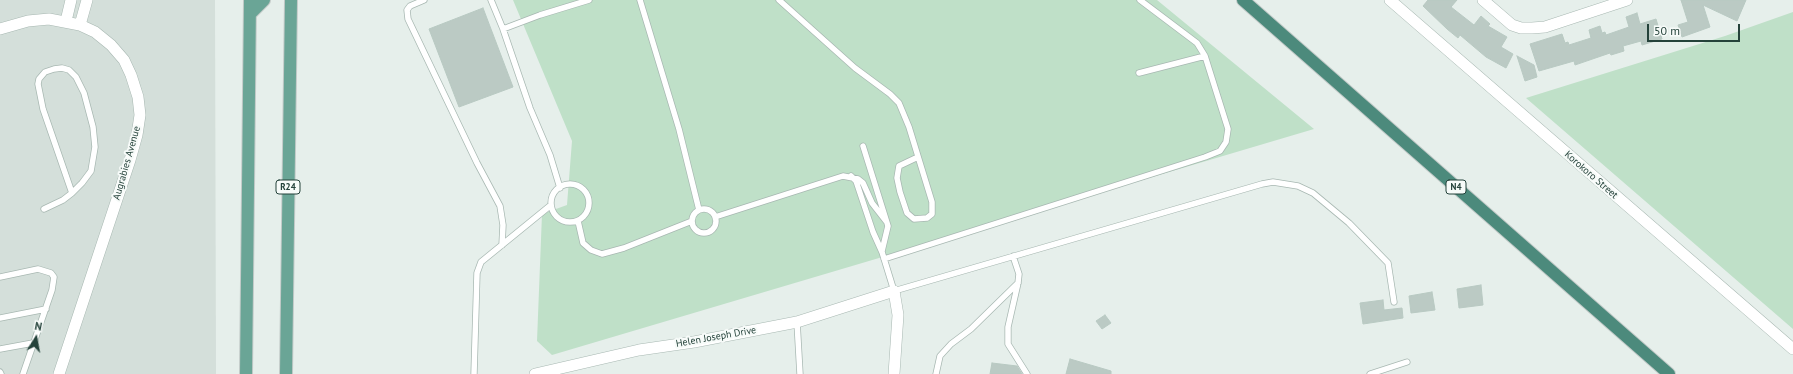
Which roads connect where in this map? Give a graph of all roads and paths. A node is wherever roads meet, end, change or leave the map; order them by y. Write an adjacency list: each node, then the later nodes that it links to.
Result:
1 (71, 0): 18 (street)
2 (87, 0): 19 (street)
3 (250, 0): 17 (main road)
4 (264, 0): 17 (main road)
5 (291, 0): 55 (main road, R24)
6 (424, 0): 37 (lane)
7 (491, 0): 21 (lane)
8 (589, 0): 21 (lane)
9 (640, 0): 32 (lane)
10 (779, 0): 26 (lane)
11 (1140, 0): 23 (lane)
12 (1243, 0): 22 (highway, N4)
13 (1256, 0): 22 (highway)
14 (1390, 0): 50 (street, Korokoro Street)
15 (1483, 0): 16 (street)
16 (1627, 0)
17 (250, 14): 52 (main road)
18 (66, 22): 19 (street, Augrabies Avenue); 20 (street, Augrabies Avenue)
19 (80, 25): 54 (street, Augrabies Avenue)
20 (0, 29)
21 (503, 30): 28 (lane)
22 (1304, 55): 63 (highway, N4)
23 (1205, 56): 24 (lane); 40 (lane)
24 (1138, 73)
25 (864, 146): 36 (lane)
26 (918, 157): 26 (lane)
27 (851, 176): 33 (lane); 36 (lane); 38 (lane)
28 (560, 188): 30 (lane); 34 (lane)
29 (72, 193): 29 (lane); 31 (lane)
30 (551, 205): 34 (lane); 37 (lane)
31 (44, 209)
32 (699, 210): 33 (lane); 35 (lane)
33 (715, 217): 35 (lane)
34 (578, 221): 35 (lane)
35 (692, 221)
36 (886, 221): 38 (lane)
37 (502, 245): 56 (lane)
38 (882, 252): 40 (lane)
39 (1013, 256): 42 (lane); 43 (lane); 44 (lane)
40 (884, 259): 43 (lane)
41 (0, 277): 45 (lane)
42 (1018, 282): 60 (lane); 61 (lane)
43 (894, 291): 47 (street, Helen Joseph Drive); 59 (street)
44 (1394, 302)
45 (46, 309): 46 (lane); 48 (lane)
46 (0, 318)
47 (797, 322): 57 (street, Helen Joseph Drive); 58 (lane)
48 (33, 343): 49 (lane); 53 (lane)
49 (0, 349)
50 (1793, 349)
51 (1407, 362): 62 (lane)
52 (246, 372)
53 (23, 374)
54 (59, 374)
55 (286, 374)
56 (474, 374)
57 (536, 374)
58 (800, 374)
59 (894, 374)
60 (936, 374)
61 (1027, 374)
62 (1370, 374)
63 (1669, 374)

